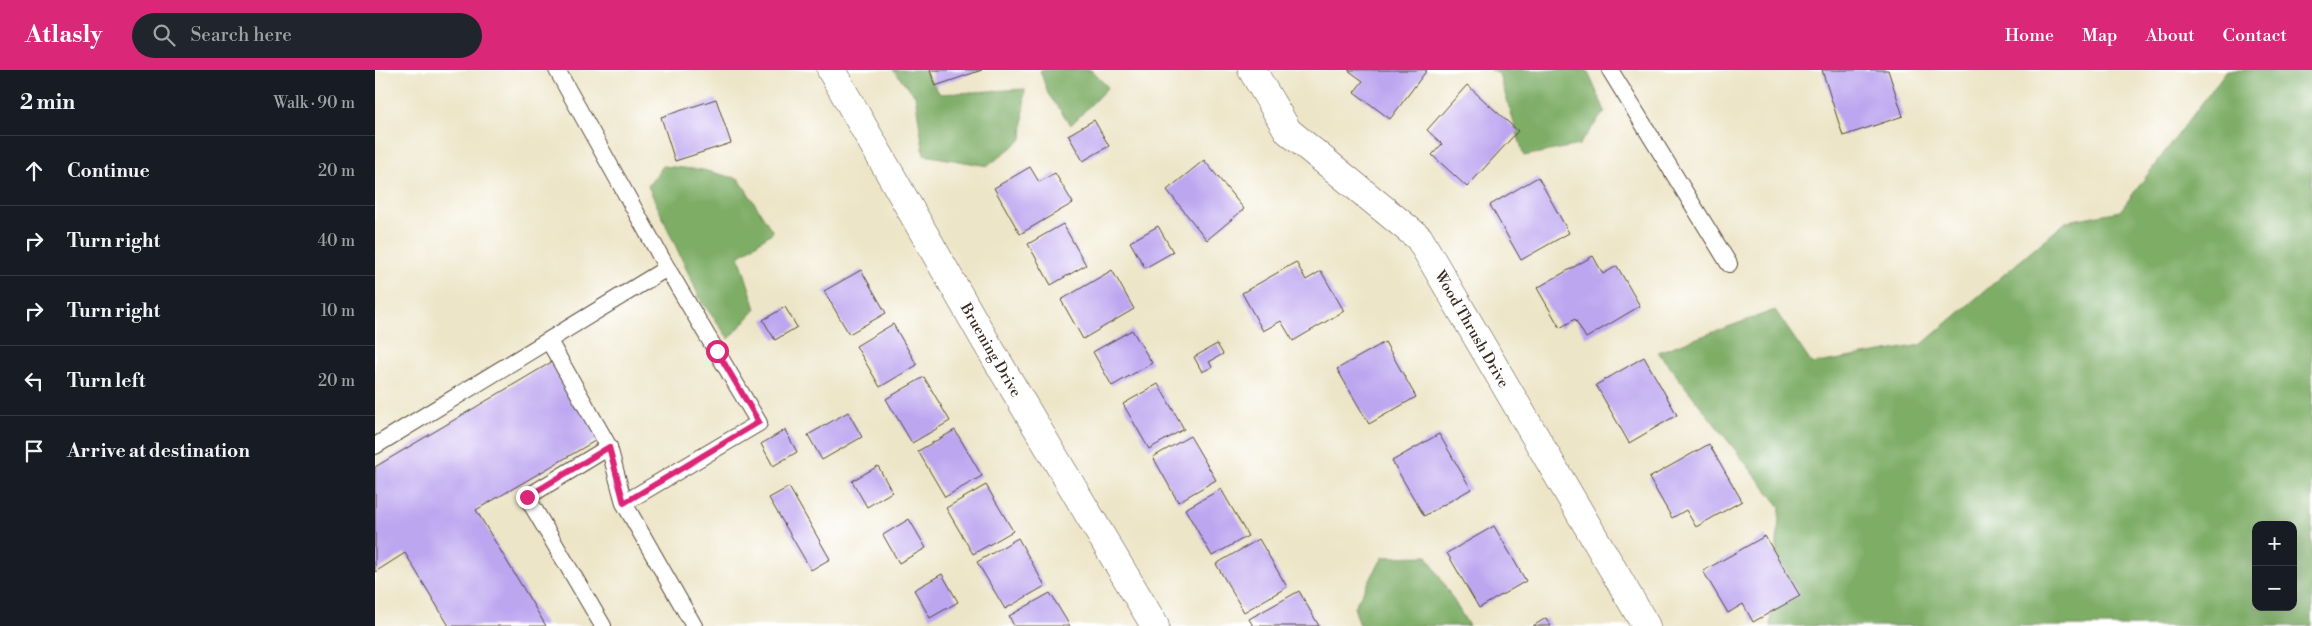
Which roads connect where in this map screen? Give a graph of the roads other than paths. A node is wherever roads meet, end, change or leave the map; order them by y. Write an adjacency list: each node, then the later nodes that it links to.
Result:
1 (557, 70): 6 (lane)
2 (831, 70): 13 (street, Bruening Drive)
3 (1252, 70): 14 (street, Wood Thrush Drive)
4 (1610, 70): 5 (lane)
5 (1729, 264)
6 (667, 268): 7 (lane); 10 (lane)
7 (549, 341): 8 (lane); 9 (lane)
8 (375, 446)
9 (609, 447): 10 (lane); 11 (lane)
10 (624, 503): 12 (lane)
11 (603, 626)
12 (695, 626)
13 (1155, 626)
14 (1646, 626)

